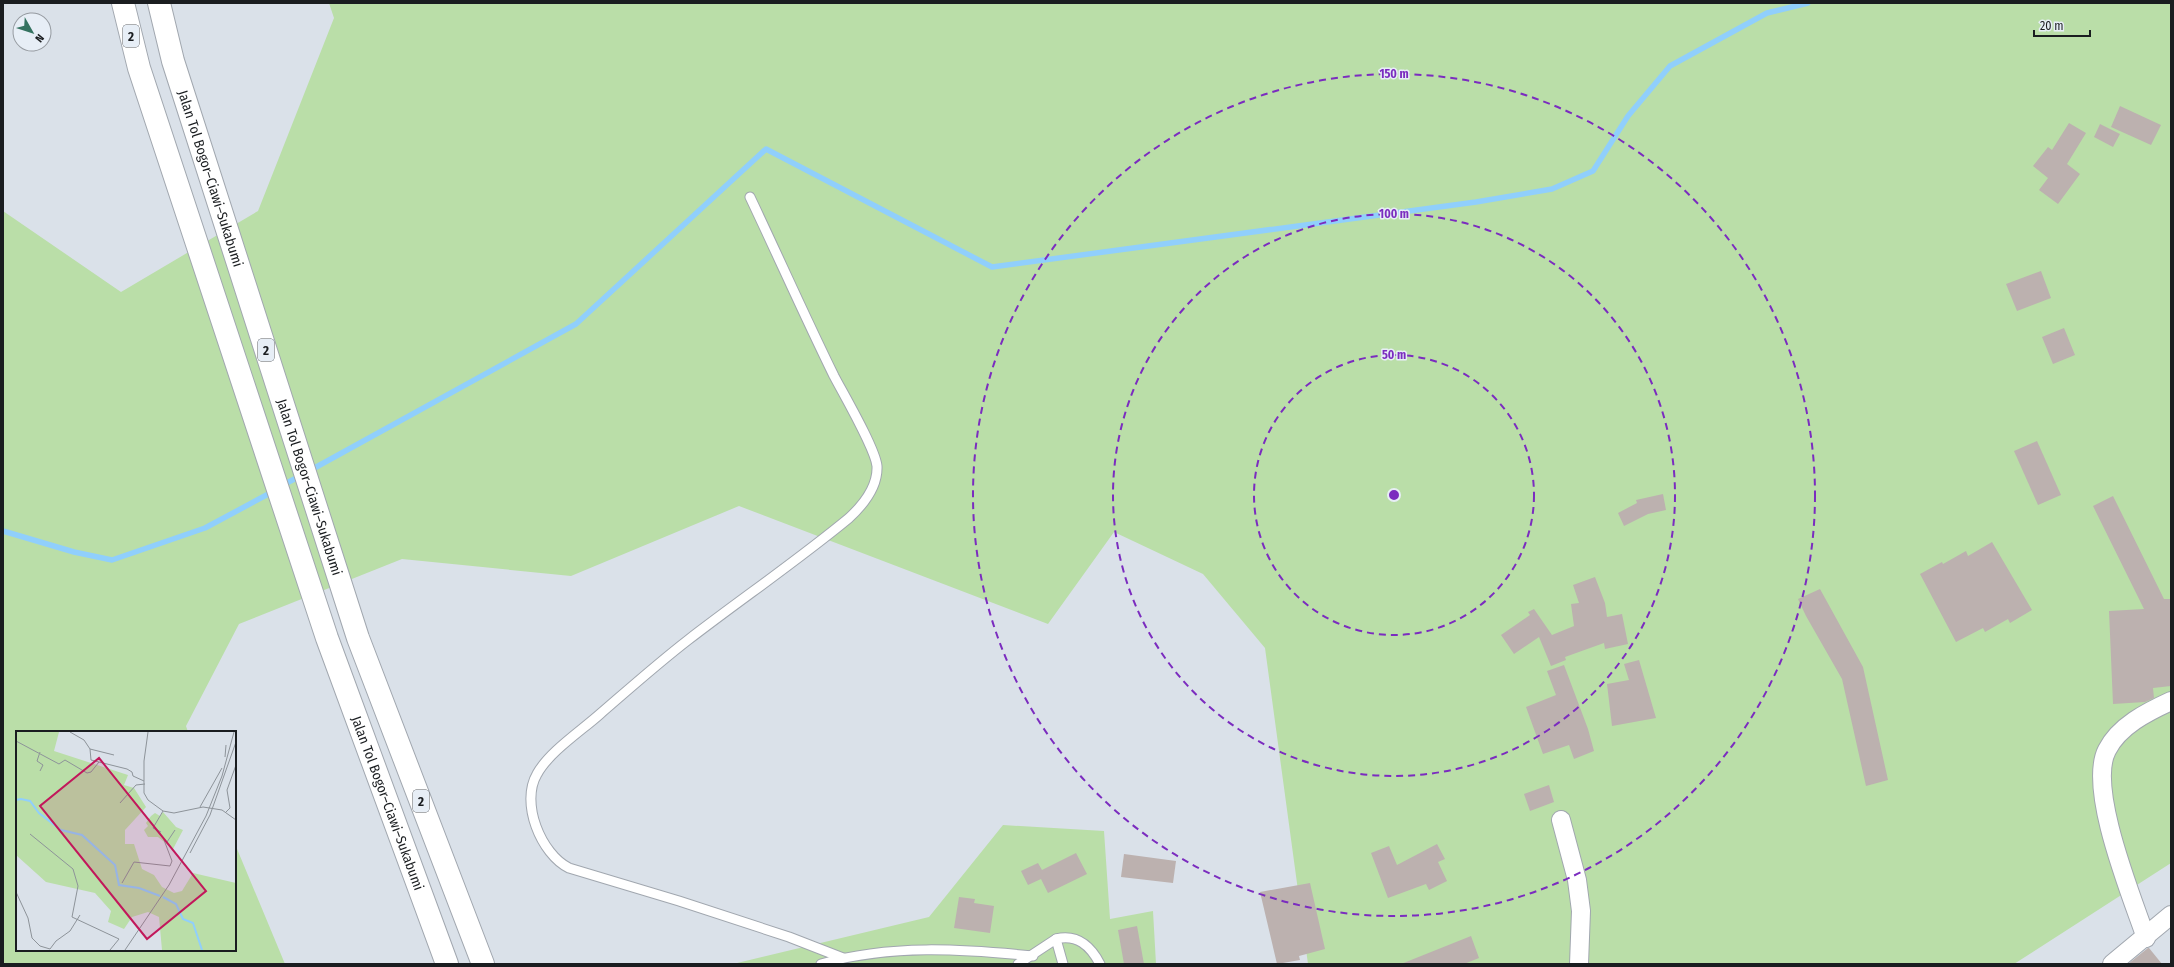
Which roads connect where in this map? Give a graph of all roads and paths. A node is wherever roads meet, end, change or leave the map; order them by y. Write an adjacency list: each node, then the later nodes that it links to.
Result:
1 (123, 3): 11 (highway, Jalan Tol Bogor–Ciawi–Sukabumi / 2)
2 (159, 3): 12 (highway, Jalan Tol Bogor–Ciawi–Sukabumi / 2)
3 (750, 196): 10 (lane)
4 (2171, 702): 7 (street)
5 (1561, 820): 17 (street)
6 (2171, 916): 7 (street)
7 (2146, 938): 18 (street)
8 (1056, 940): 9 (lane); 15 (lane); 16 (lane)
9 (1033, 956): 10 (lane); 14 (lane)
10 (843, 958): 13 (lane)
11 (447, 964)
12 (483, 964)
13 (821, 964)
14 (1018, 964)
15 (1063, 964)
16 (1100, 964)
17 (1579, 964)
18 (2112, 964)

